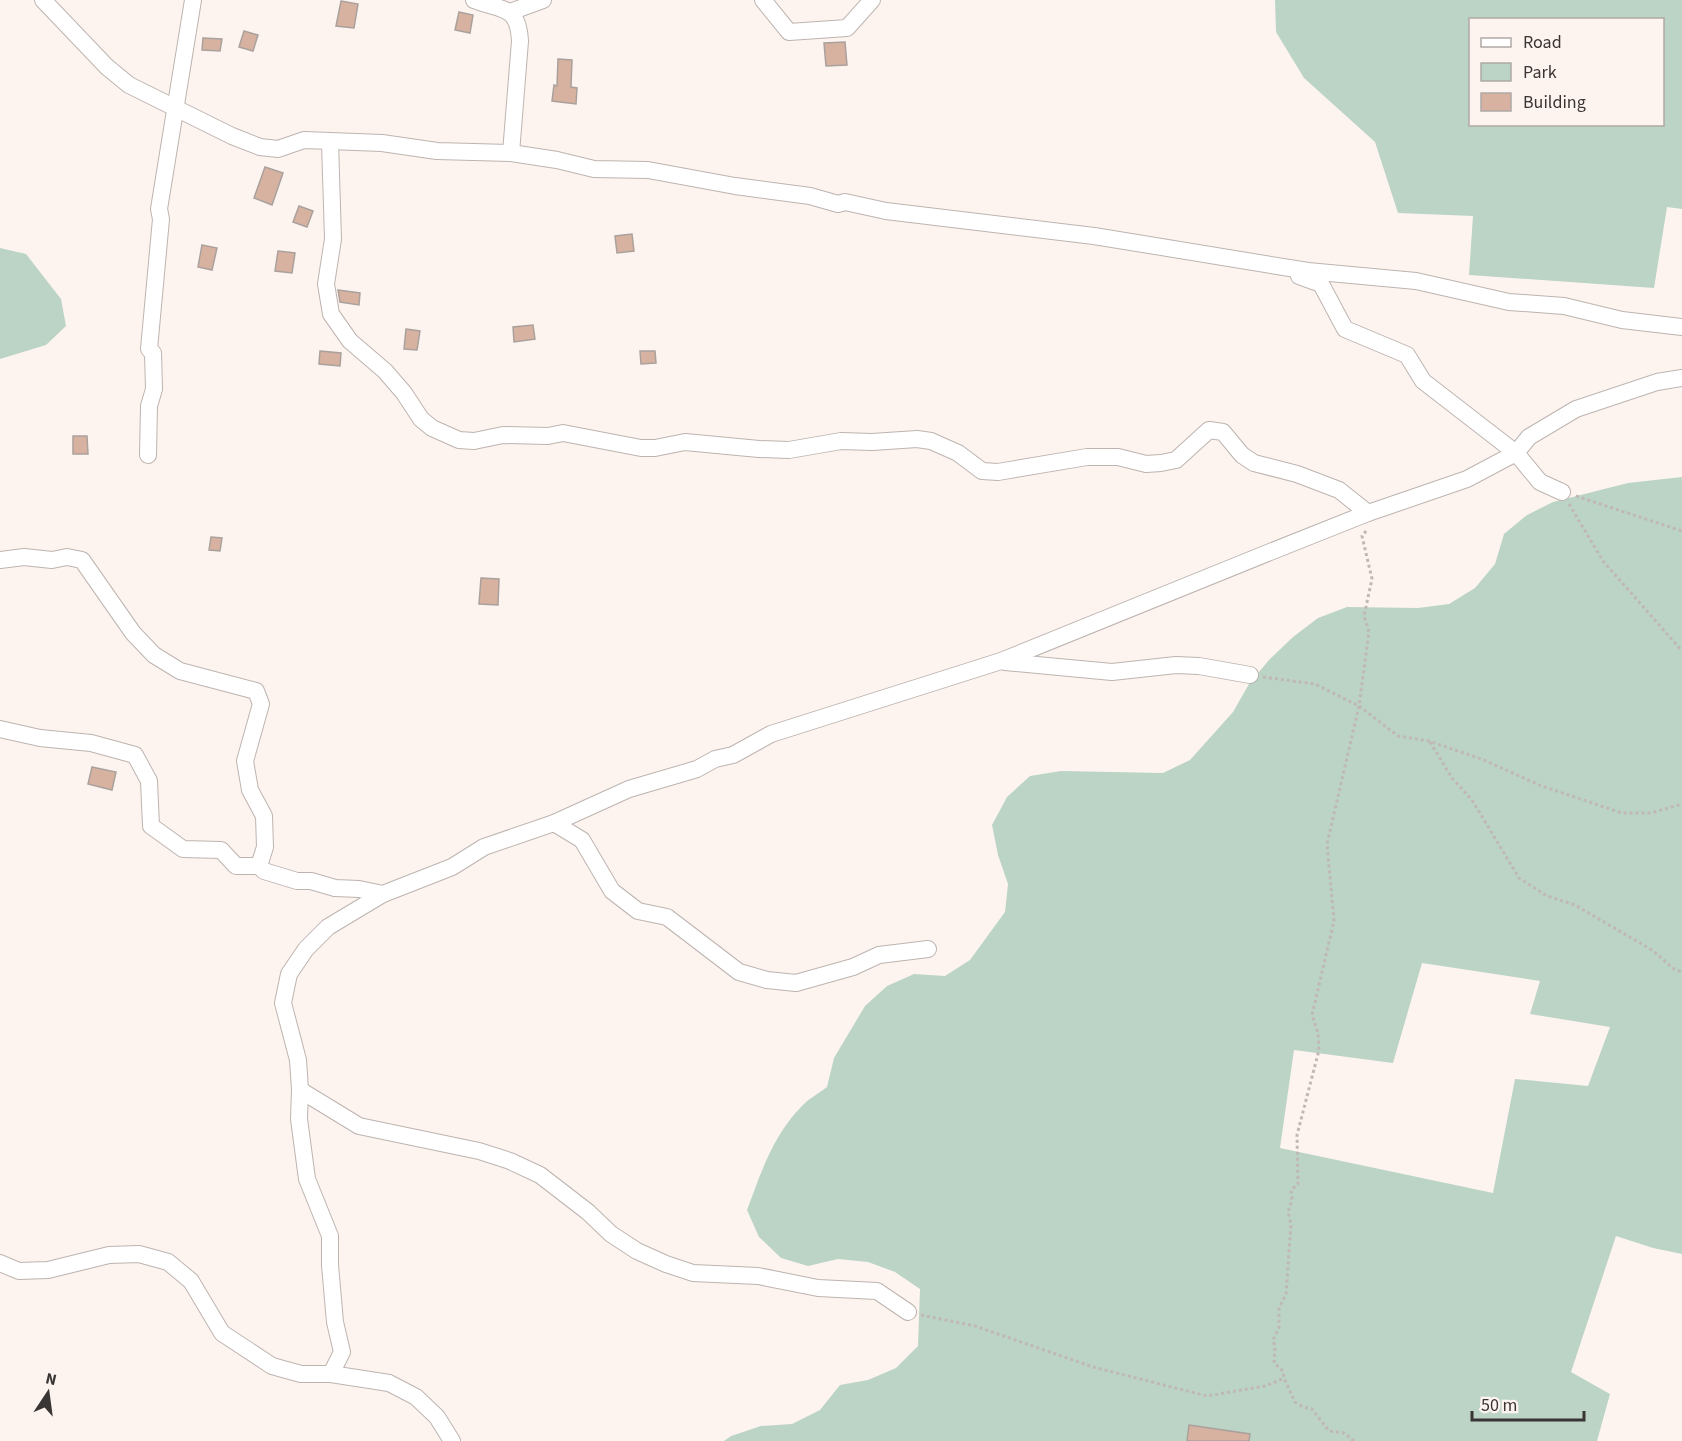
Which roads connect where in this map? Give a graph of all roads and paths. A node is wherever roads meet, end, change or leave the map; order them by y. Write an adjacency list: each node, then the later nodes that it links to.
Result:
1 (43, 0): 8 (street)
2 (193, 0): 8 (street)
3 (474, 0): 7 (street)
4 (543, 0): 7 (street)
5 (764, 0): 6 (street)
6 (872, 0)
7 (510, 12): 10 (street)
8 (175, 108): 9 (street); 15 (street)
9 (330, 142): 10 (street); 17 (street)
10 (511, 153): 11 (street)
11 (1293, 269): 12 (street); 14 (street)
12 (1682, 327)
13 (1682, 378): 14 (street)
14 (1516, 453): 16 (street); 17 (street)
15 (148, 455)
16 (1562, 492): 18 (path); 20 (path)
17 (1368, 513): 21 (street); 23 (path)
18 (1682, 531)
19 (0, 560): 28 (street)
20 (1682, 651)
21 (1001, 661): 22 (street); 27 (street)
22 (1250, 675): 23 (path)
23 (1359, 706): 25 (path); 36 (path)
24 (0, 729): 28 (street)
25 (1429, 741): 26 (path); 31 (path)
26 (1682, 804)
27 (554, 823): 29 (street); 30 (street)
28 (259, 866): 29 (street)
29 (383, 894): 32 (street)
30 (928, 949)
31 (1682, 972)
32 (300, 1089): 34 (street); 35 (street)
33 (0, 1263): 35 (street)
34 (908, 1312): 36 (path)
35 (331, 1374): 37 (street)
36 (1284, 1378): 38 (path)
37 (452, 1441)
38 (1354, 1441)

